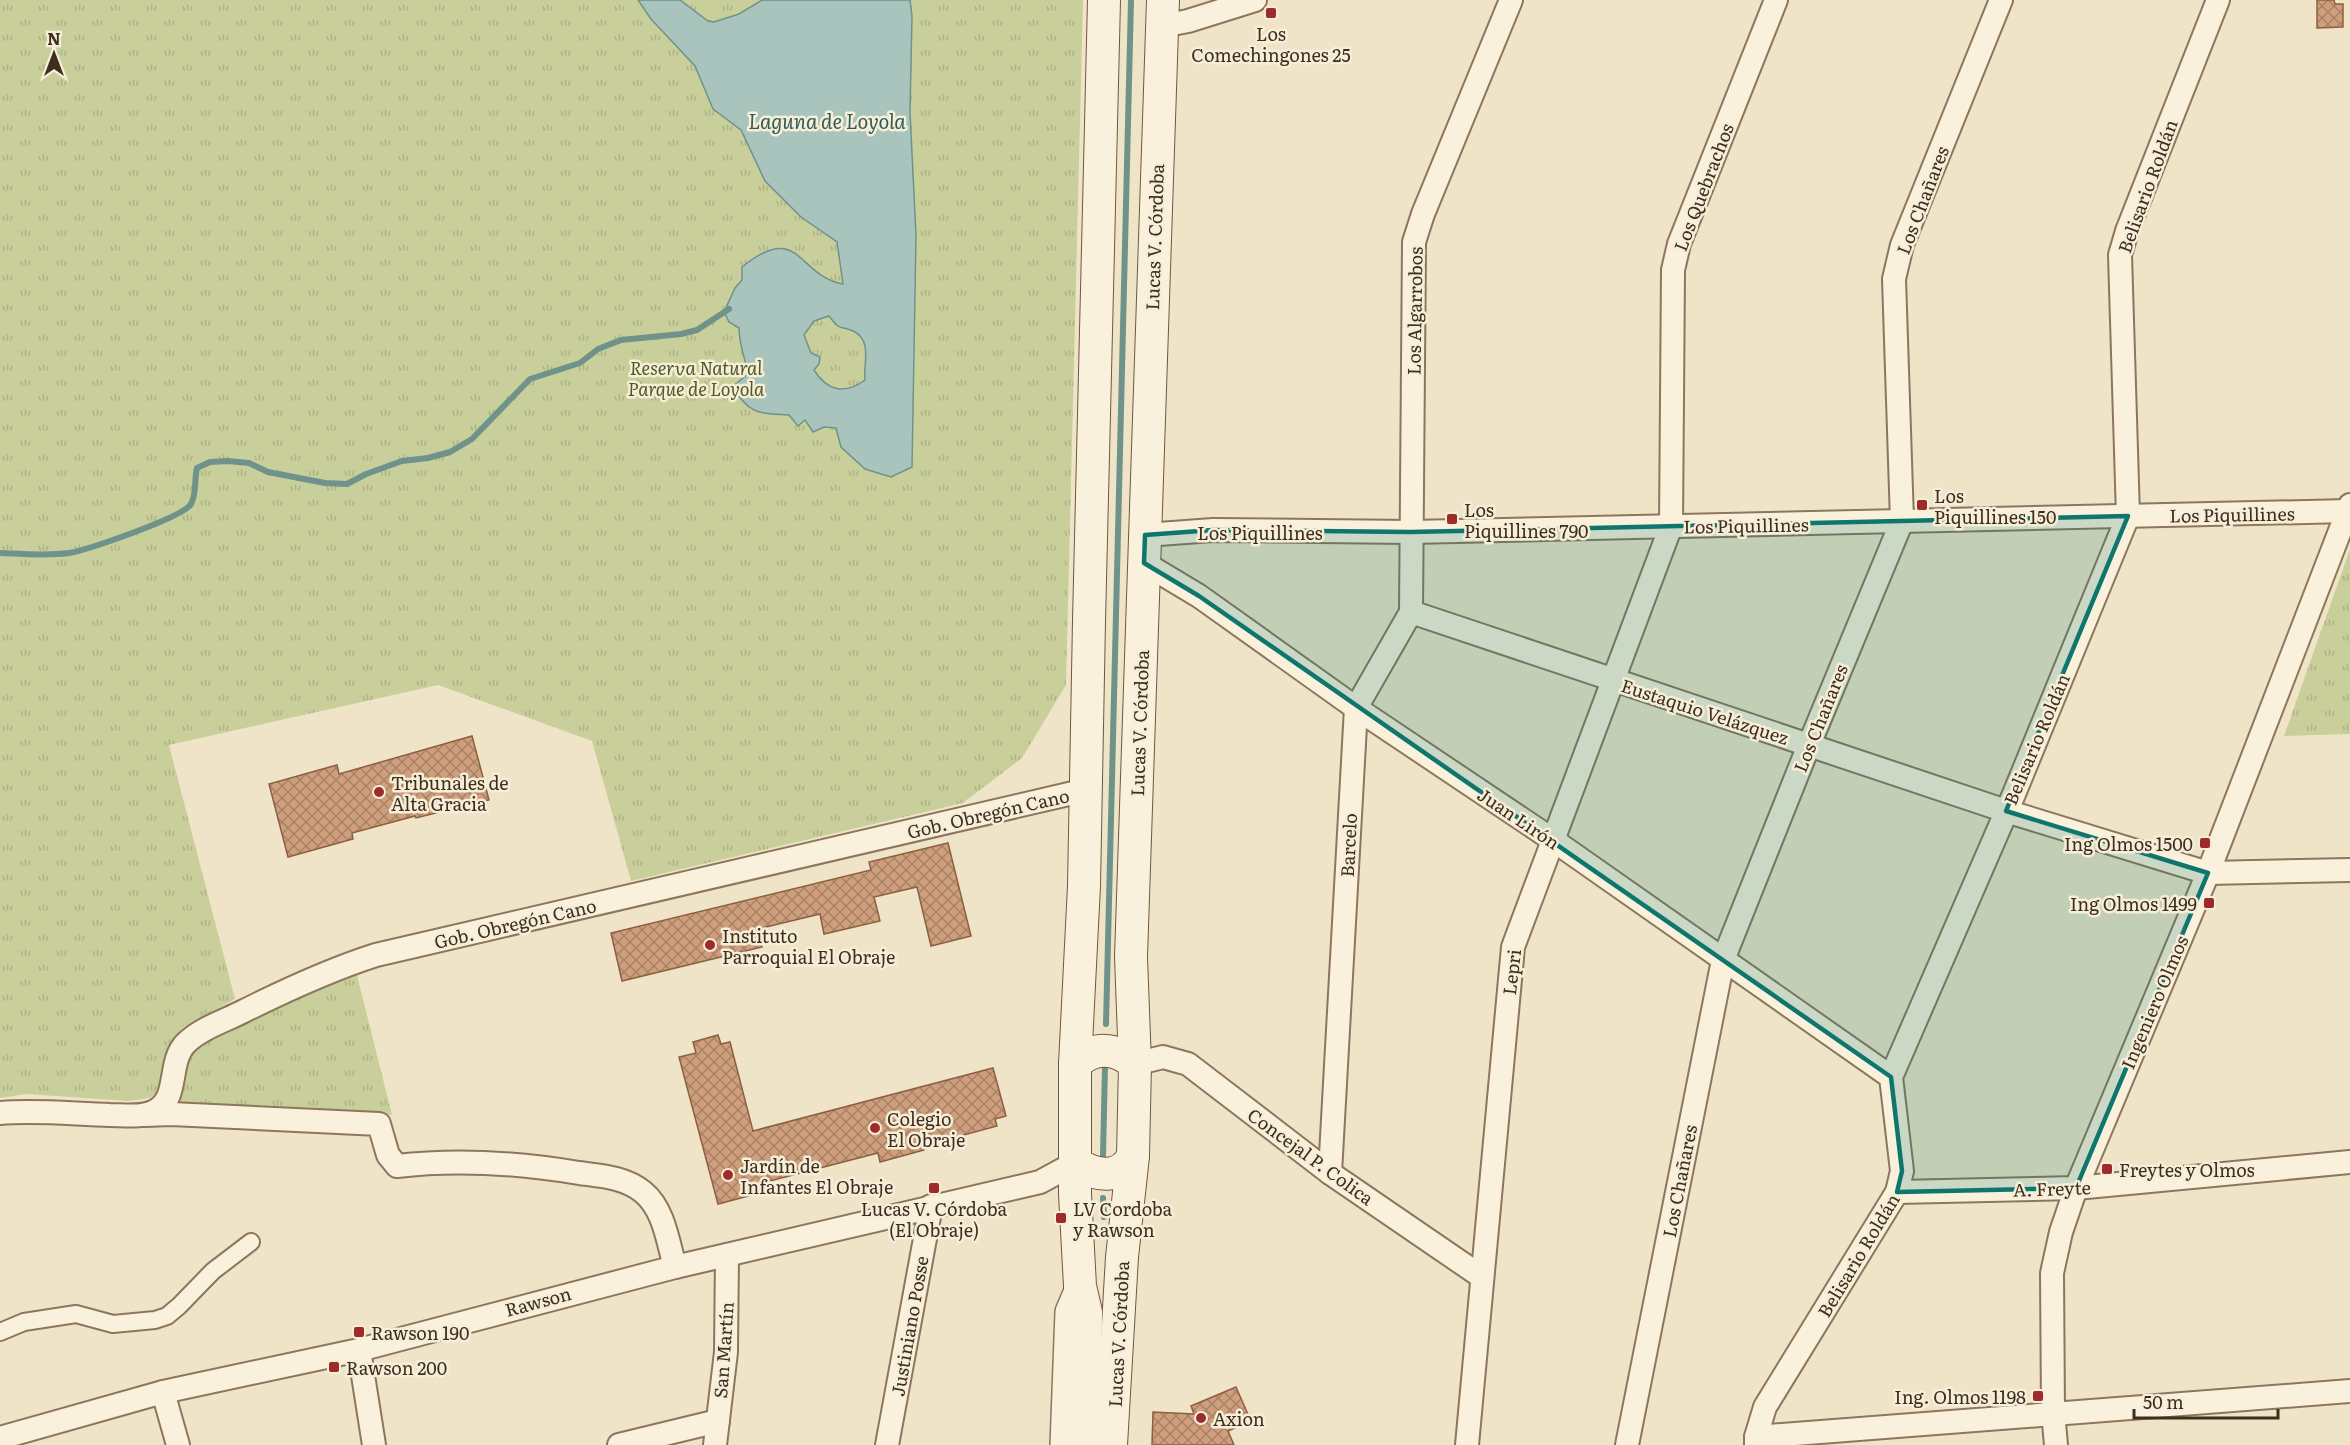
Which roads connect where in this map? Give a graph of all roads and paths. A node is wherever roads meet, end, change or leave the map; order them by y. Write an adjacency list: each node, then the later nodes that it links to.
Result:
1 (1104, 0): 18 (main road, Lucas V. Córdoba)
2 (1255, 0): 7 (street)
3 (1511, 0): 12 (street, Los Algarrobos)
4 (1776, 0): 11 (street, Los Quebrachos)
5 (2001, 0): 10 (street, Los Chañares)
6 (2218, 0): 9 (street, Belisario Roldán)
7 (1162, 13): 13 (main road, Lucas V. Córdoba)
8 (2349, 508): 9 (street, Los Piquillines); 22 (street, Ingeniero Olmos)
9 (2128, 516): 10 (street, Los Piquillines); 19 (street, Belisario Roldán)
10 (1902, 521): 11 (street, Los Piquillines); 17 (street, Los Chañares)
11 (1671, 526): 12 (street, Los Piquillines); 15 (street, Lepri)
12 (1411, 532): 13 (street, Los Piquillines); 14 (street, Barcelo)
13 (1145, 549): 16 (street, Juan Lirón); 25 (main road, Lucas V. Córdoba)
14 (1411, 612): 15 (street, Eustaquio Velázquez); 16 (street, Barcelo)
15 (1613, 680): 17 (street, Eustaquio Velázquez); 20 (street, Lepri)
16 (1356, 708): 20 (street, Juan Lirón); 34 (street, Barcelo)
17 (1809, 745): 19 (street, Eustaquio Velázquez); 23 (street, Los Chañares)
18 (1086, 790): 24 (main road, Lucas V. Córdoba); 27 (street, Gob. Obregón Cano)
19 (2006, 811): 22 (street, Eustaquio Velázquez); 26 (street, Belisario Roldán)
20 (1553, 840): 23 (street, Juan Lirón); 41 (street, Lepri)
21 (2350, 870): 22 (street, Eustaquio Velázquez)
22 (2208, 873): 35 (street, Ingeniero Olmos)
23 (1723, 960): 26 (street, Juan Lirón); 60 (street, Los Chañares)
24 (1076, 1064): 25 (main road); 33 (main road, Lucas V. Córdoba)
25 (1135, 1064): 31 (main road, Lucas V. Córdoba); 34 (street, Concejal P. Colica)
26 (1891, 1077): 36 (street, Belisario Roldán)
27 (171, 1089): 29 (street); 30 (street, Gob. Obregón Cano)
28 (0, 1113): 30 (street)
29 (171, 1114): 30 (street); 40 (street)
30 (145, 1115)
31 (1134, 1156): 33 (main road); 58 (main road, Lucas V. Córdoba)
32 (2350, 1161): 35 (street, A. Freyte)
33 (1075, 1163): 37 (street, Rawson); 42 (main road, Lucas V. Córdoba)
34 (1330, 1173): 41 (street, Concejal P. Colica)
35 (2076, 1188): 36 (street, A. Freyte); 47 (street, Ingeniero Olmos)
36 (1898, 1192): 50 (street, Belisario Roldán)
37 (931, 1206): 39 (street, Rawson); 55 (street, Justiniano Posse)
38 (251, 1242): 43 (street)
39 (727, 1255): 40 (street, Rawson); 48 (street, San Martín)
40 (675, 1267): 44 (street, Rawson)
41 (1482, 1277): 59 (street, Lepri)
42 (1080, 1286): 56 (street, Lucas V. Córdoba); 57 (main road, Lucas V. Córdoba)
43 (0, 1332)
44 (360, 1350): 46 (street, Rawson); 52 (street)
45 (2350, 1391): 47 (street)
46 (163, 1392): 49 (street, Rawson); 51 (street)
47 (2052, 1412): 50 (street); 61 (street, Ingeniero Olmos)
48 (718, 1421): 53 (street); 54 (street, San Martín)
49 (0, 1438)
50 (1756, 1441)
51 (178, 1445)
52 (374, 1445)
53 (619, 1445)
54 (715, 1445)
55 (887, 1445)
56 (1064, 1445)
57 (1085, 1445)
58 (1111, 1445)
59 (1467, 1445)
60 (1627, 1445)
61 (2056, 1445)

